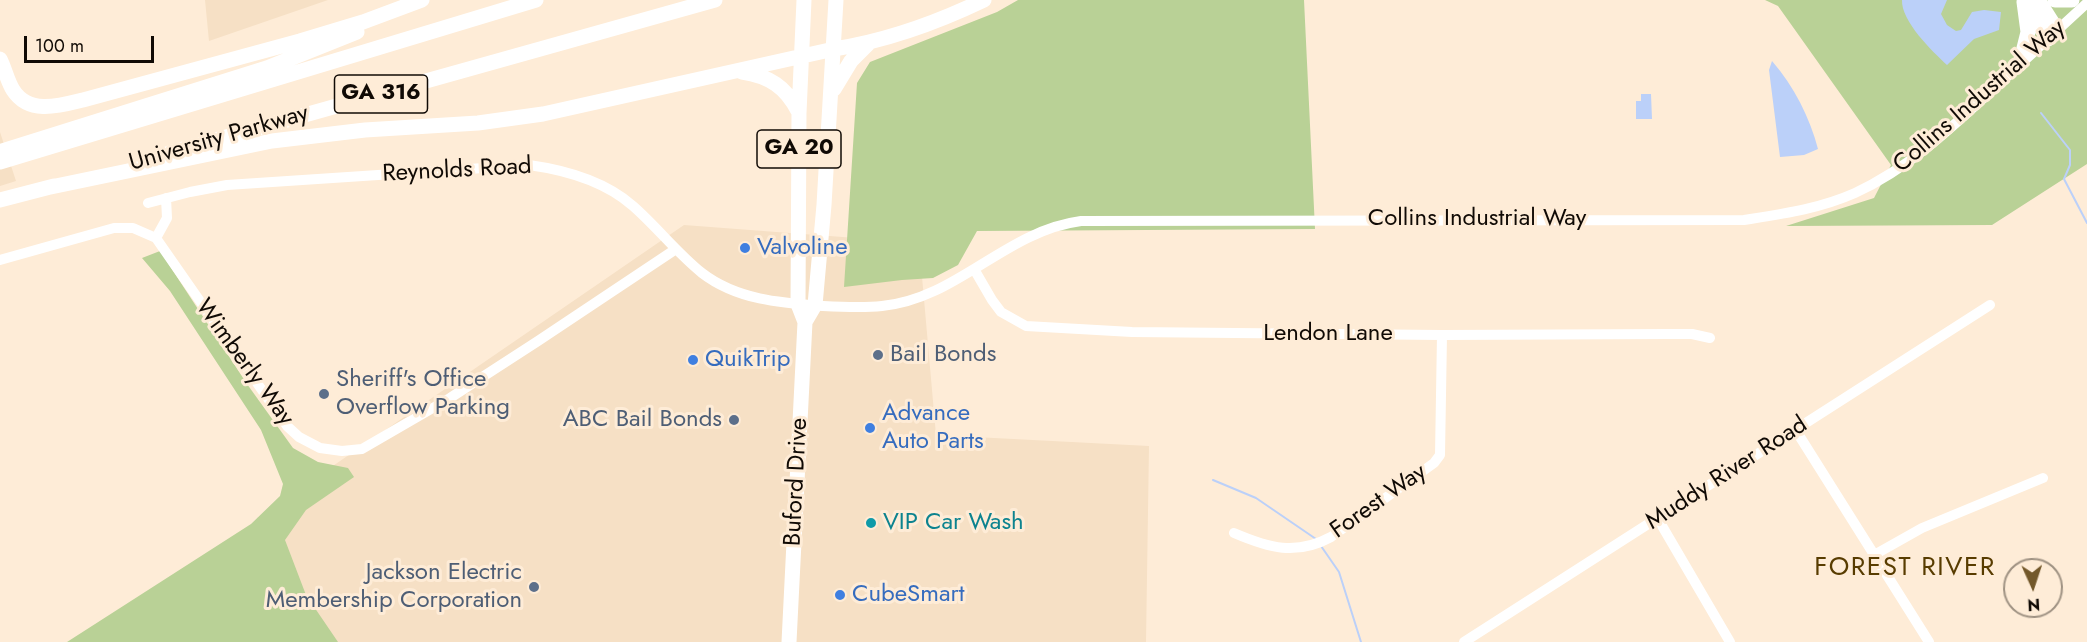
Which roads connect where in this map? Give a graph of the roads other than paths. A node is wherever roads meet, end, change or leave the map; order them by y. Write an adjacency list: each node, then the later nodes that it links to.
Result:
1 (536, 0): 21 (highway, University Parkway / GA 316)
2 (715, 0): 22 (highway, University Parkway / GA 316)
3 (804, 0): 14 (highway, Buford Drive / GA 20)
4 (984, 0): 12 (highway)
5 (2055, 0): 6 (highway)
6 (2072, 0)
7 (2028, 1): 11 (highway); 16 (highway)
8 (417, 2): 15 (highway); 20 (highway)
9 (2087, 3): 11 (street, Collins Industrial Way)
10 (836, 6): 13 (highway, Buford Drive / GA 20)
11 (2053, 35): 16 (street, Collins Industrial Way)
12 (868, 44): 13 (highway); 18 (highway)
13 (834, 49): 14 (highway); 18 (highway, Buford Drive / GA 20)
14 (801, 57): 17 (highway); 19 (highway, Buford Drive / GA 20)
15 (0, 59)
16 (2020, 64): 29 (street, Collins Industrial Way)
17 (734, 71): 19 (highway); 22 (highway)
18 (831, 93): 31 (highway, Buford Drive / GA 20)
19 (799, 113): 30 (highway, Buford Drive / GA 20)
20 (0, 151)
21 (0, 162)
22 (46, 188): 24 (highway, University Parkway / GA 316)
23 (166, 198): 25 (street, Reynolds Road); 26 (street); 27 (street, Reynolds Road)
24 (0, 200)
25 (148, 203)
26 (156, 238): 27 (street, Wimberly Way); 28 (street)
27 (676, 249): 30 (street, Reynolds Road)
28 (0, 260)
29 (974, 269): 31 (street, Collins Industrial Way); 34 (street, Lendon Lane)
30 (798, 304): 31 (street, Collins Industrial Way); 33 (highway, Buford Drive / GA 20)
31 (815, 305): 33 (highway, Buford Drive / GA 20)
32 (1990, 305): 36 (street, Muddy River Road)
33 (805, 322): 41 (highway, Buford Drive / GA 20)
34 (1442, 335): 35 (street, Lendon Lane); 39 (street, Forest Way)
35 (1710, 338)
36 (1796, 429): 38 (street, Muddy River Road); 40 (street)
37 (2043, 478): 40 (street)
38 (1658, 519): 42 (street, Muddy River Road); 43 (street)
39 (1234, 534)
40 (1874, 555): 44 (street)
41 (789, 642)
42 (1464, 642)
43 (1730, 642)
44 (1929, 642)

